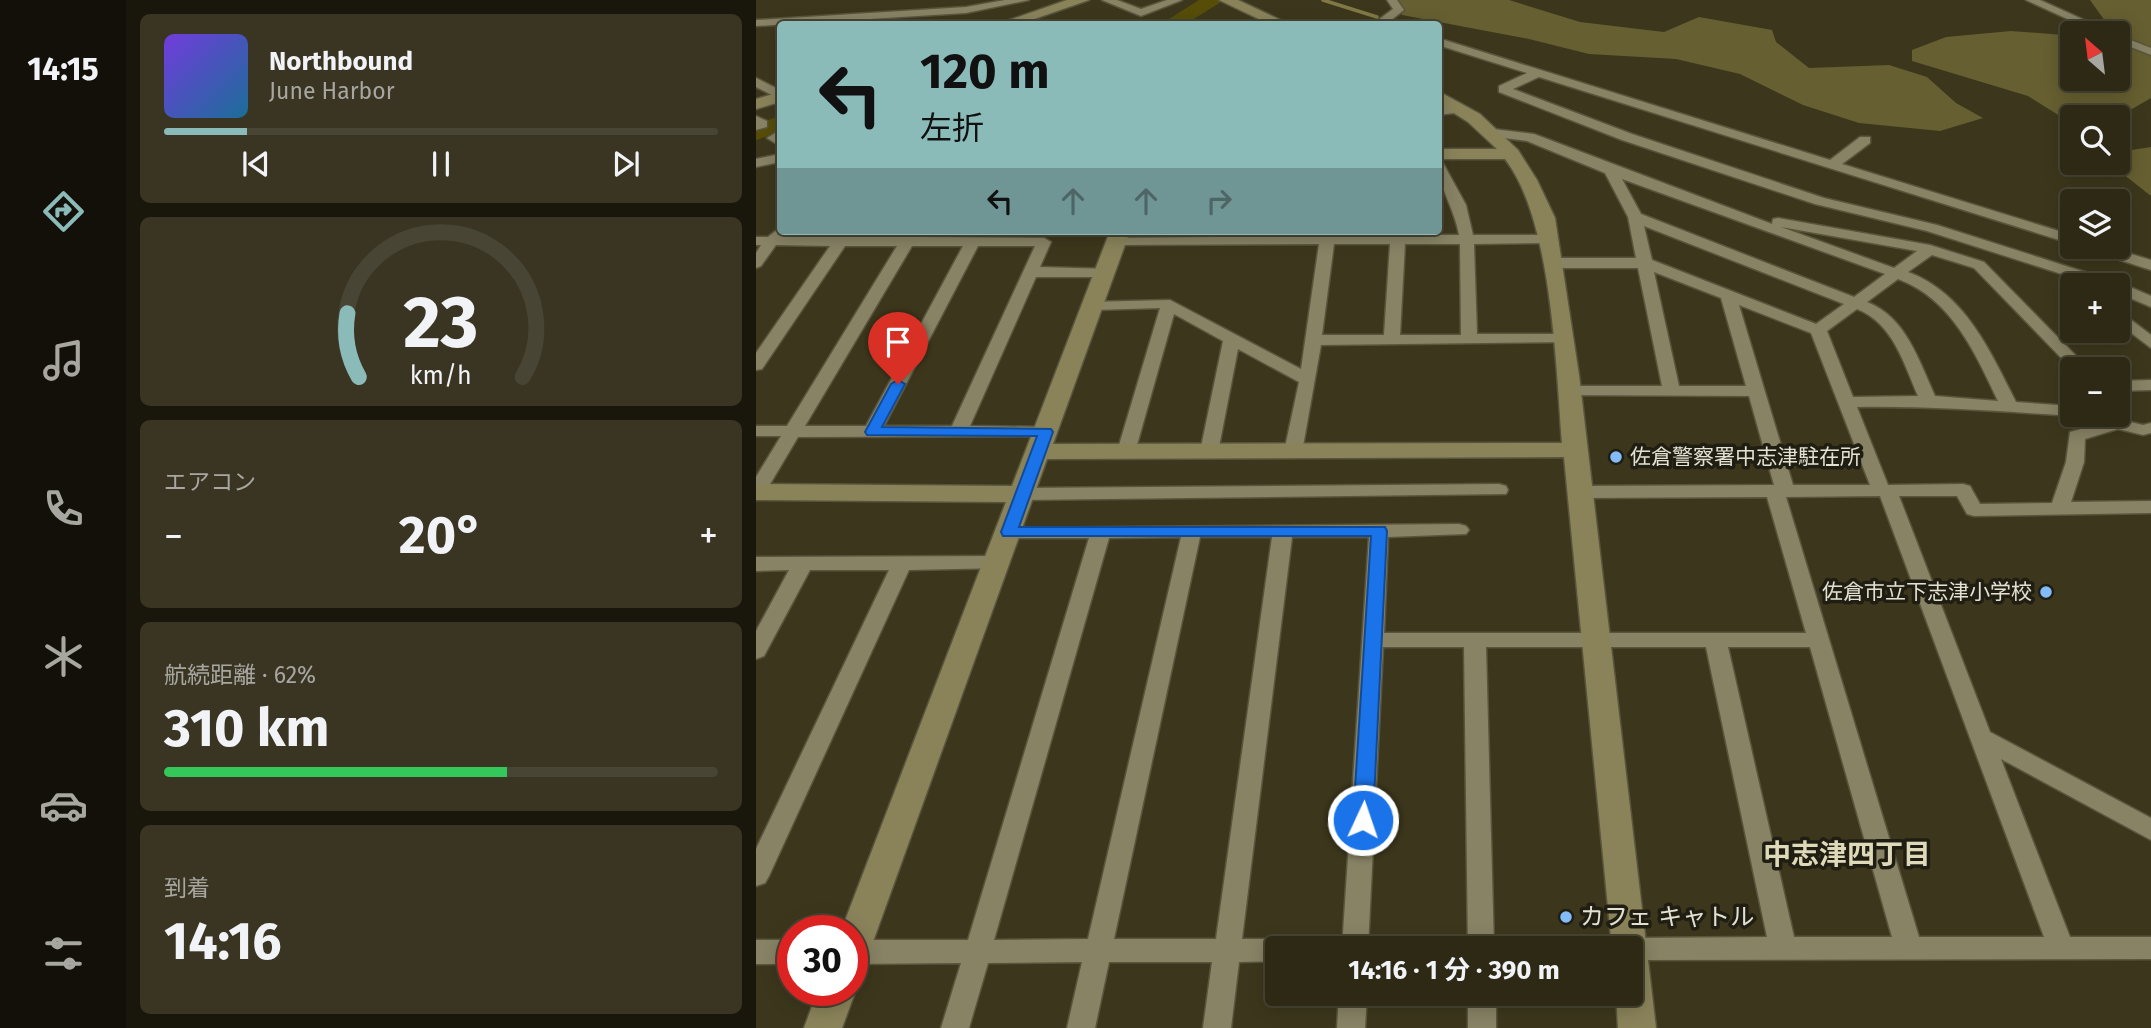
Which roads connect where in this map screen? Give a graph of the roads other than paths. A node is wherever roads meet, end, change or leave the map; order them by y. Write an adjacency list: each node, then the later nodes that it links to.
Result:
1 (940, 0): 10 (street)
2 (1024, 0): 9 (street)
3 (1082, 0): 12 (street)
4 (1107, 0): 5 (street)
5 (1177, 0)
6 (1226, 0): 13 (street)
7 (1392, 0): 14 (street)
8 (2031, 0): 15 (street)
9 (996, 3): 10 (street)
10 (933, 12): 11 (street)
11 (788, 21)
12 (1016, 21)
13 (1274, 21)
14 (1385, 21)
15 (2079, 21)
16 (777, 22): 17 (street)
17 (756, 23)
18 (1442, 42): 21 (street)
19 (2130, 43): 20 (street)
20 (2151, 52)
21 (1539, 72): 35 (street); 60 (street)
22 (756, 82): 23 (street)
23 (777, 94)
24 (777, 97): 25 (street)
25 (756, 104)
26 (1446, 105): 29 (street)
27 (756, 120): 28 (street)
28 (756, 127)
29 (1493, 133): 32 (street); 36 (street)
30 (1865, 140): 35 (street)
31 (1442, 154): 32 (street)
32 (1511, 154): 53 (street)
33 (777, 159): 34 (street)
34 (758, 164)
35 (1833, 164): 47 (street)
36 (1610, 170): 38 (street); 39 (street)
37 (1442, 172): 50 (street)
38 (1730, 214): 52 (street); 61 (street)
39 (1635, 217): 56 (street); 64 (street)
40 (1261, 235): 41 (street); 46 (street)
41 (1327, 235): 42 (street); 73 (street)
42 (1398, 235): 50 (street); 74 (street)
43 (776, 236): 44 (street); 51 (street); 55 (street)
44 (844, 236): 48 (street); 77 (street)
45 (1118, 236): 46 (street); 59 (street)
46 (1195, 236)
47 (2060, 236)
48 (911, 237): 49 (street); 93 (street)
49 (975, 237): 58 (street); 94 (street)
50 (1467, 239): 53 (street); 71 (street)
51 (756, 241)
52 (1930, 248): 61 (street); 76 (street)
53 (1550, 251): 56 (street); 72 (street)
54 (2130, 258): 57 (street)
55 (756, 263)
56 (1645, 263): 62 (street); 82 (street)
57 (2151, 265)
58 (1031, 272): 59 (street); 92 (street)
59 (1106, 272): 66 (street)
60 (2067, 273)
61 (1895, 275): 64 (street); 86 (street)
62 (1728, 294): 69 (street); 83 (street)
63 (2130, 294): 65 (street)
64 (1858, 302): 69 (street); 84 (street)
65 (2151, 302)
66 (1094, 305): 67 (street); 95 (street)
67 (1168, 306): 70 (street); 97 (street)
68 (2130, 325): 75 (street)
69 (1818, 330): 85 (street)
70 (1232, 338): 78 (street); 98 (street)
71 (1469, 339): 72 (street); 74 (street)
72 (1561, 339): 81 (street)
73 (1313, 340): 74 (street); 78 (street)
74 (1392, 340)
75 (2151, 342)
76 (2069, 357)
77 (756, 365)
78 (1308, 380): 99 (street)
79 (2151, 385): 80 (street)
80 (2130, 386)
81 (1568, 391): 82 (street); 96 (street)
82 (1672, 391): 83 (street)
83 (1756, 391): 102 (street)
84 (1929, 401): 85 (street); 86 (street)
85 (1846, 402): 100 (street)
86 (2010, 408): 87 (street)
87 (2060, 410)
88 (2130, 425): 90 (street)
89 (2098, 427): 107 (street)
90 (2151, 428)
91 (756, 431): 93 (street)
92 (959, 431): 94 (street); 95 (street)
93 (793, 432): 94 (street); 103 (street)
94 (873, 432)
95 (1042, 442): 97 (street); 105 (street)
96 (1575, 450): 99 (street); 104 (street)
97 (1126, 452): 98 (street)
98 (1209, 452): 99 (street)
99 (1293, 452)
100 (1884, 490): 102 (street); 107 (street); 124 (street)
101 (1499, 491): 105 (street)
102 (1780, 491): 104 (street); 121 (street)
103 (756, 492): 105 (street)
104 (1580, 492): 120 (street)
105 (1023, 494): 112 (street)
106 (2151, 507): 107 (street)
107 (2059, 509)
108 (1459, 530): 111 (street)
109 (1192, 531): 110 (street); 113 (street); 140 (street)
110 (1283, 531): 111 (street); 136 (street)
111 (1379, 531): 119 (street)
112 (1009, 532): 113 (street); 114 (street)
113 (1101, 532): 139 (street)
114 (996, 563): 117 (street); 127 (street)
115 (756, 564): 116 (street)
116 (803, 564): 117 (street); 123 (street)
117 (902, 564): 126 (street)
118 (1715, 639): 120 (street); 121 (street); 134 (street)
119 (1373, 640): 122 (street); 128 (street)
120 (1594, 640): 122 (street); 130 (street)
121 (1819, 640): 135 (street)
122 (1475, 641): 129 (street)
123 (756, 651)
124 (1981, 737): 125 (street); 131 (street)
125 (2151, 830)
126 (756, 876)
127 (865, 915)
128 (1356, 936)
129 (1481, 936)
130 (1629, 936)
131 (2061, 948): 132 (street); 135 (street)
132 (2151, 948)
133 (1643, 949): 134 (street)
134 (1783, 949): 135 (street)
135 (1909, 949)
136 (1228, 950): 137 (street); 140 (street); 150 (street)
137 (1265, 950)
138 (868, 951): 139 (street)
139 (977, 951): 140 (street); 148 (street)
140 (1098, 951): 149 (street)
141 (756, 952): 142 (street)
142 (777, 952)
143 (831, 1006): 147 (street)
144 (1352, 1006): 151 (street)
145 (1482, 1006): 152 (street)
146 (1635, 1006): 153 (street)
147 (823, 1028)
148 (955, 1028)
149 (1081, 1028)
150 (1217, 1028)
151 (1351, 1028)
152 (1482, 1028)
153 (1637, 1028)

